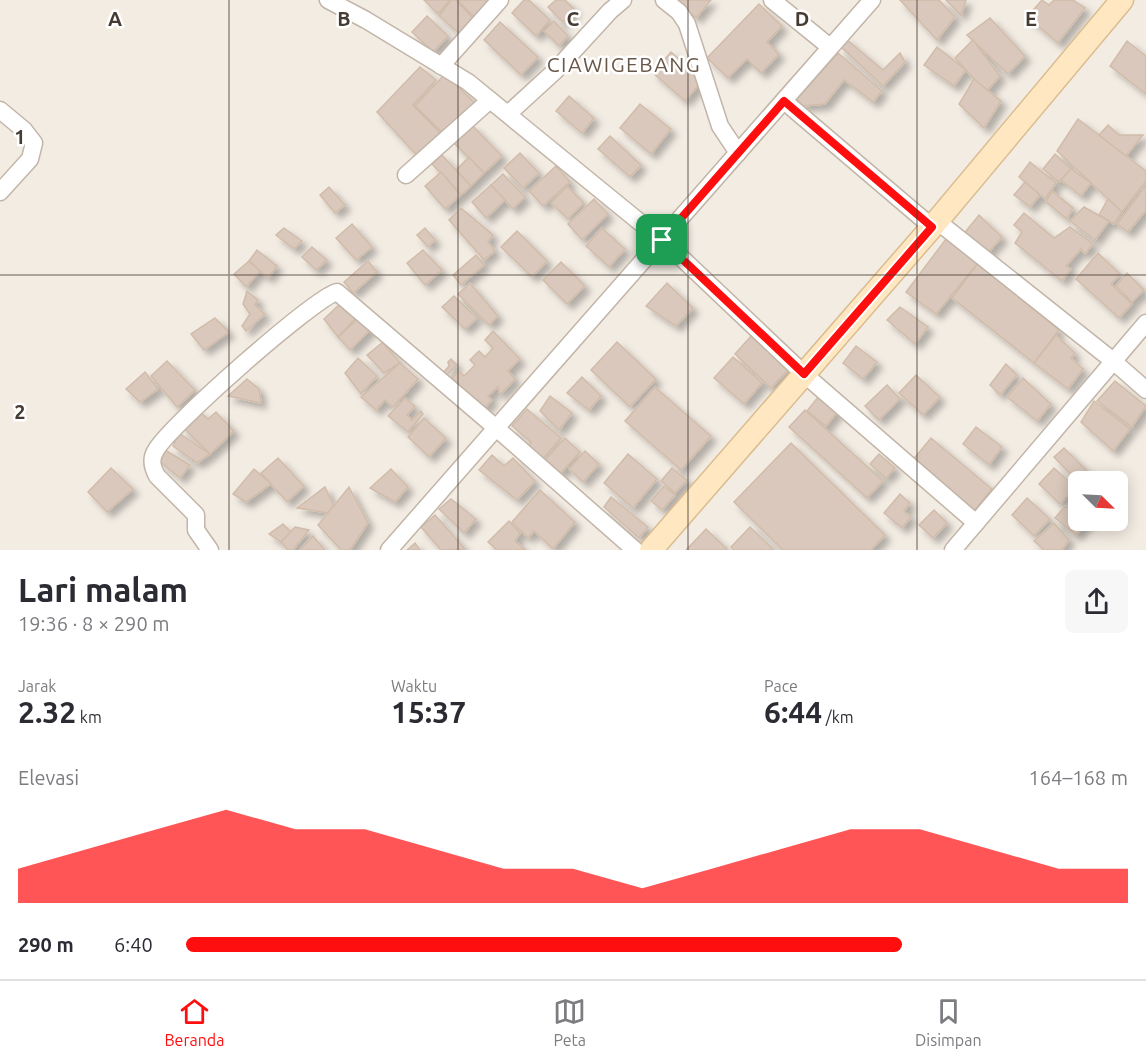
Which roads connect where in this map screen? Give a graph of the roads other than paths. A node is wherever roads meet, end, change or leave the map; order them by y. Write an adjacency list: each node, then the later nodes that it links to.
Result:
1 (328, 0): 9 (street)
2 (501, 0): 9 (street)
3 (623, 0): 13 (street)
4 (664, 0): 14 (street)
5 (771, 0): 8 (street)
6 (872, 0): 8 (street)
7 (1122, 0): 17 (main road)
8 (830, 47): 11 (street)
9 (441, 66): 10 (street)
10 (490, 100): 13 (street); 15 (street)
11 (784, 101): 14 (street); 17 (street)
12 (0, 110): 16 (street)
13 (508, 114): 18 (street)
14 (738, 153): 18 (street)
15 (406, 175)
16 (0, 192)
17 (935, 224): 20 (street); 21 (main road)
18 (662, 240): 21 (street); 23 (street)
19 (1146, 323): 20 (street)
20 (1112, 360): 22 (street); 24 (street)
21 (804, 374): 24 (street); 28 (main road)
22 (1146, 390)
23 (495, 428): 25 (street); 26 (street); 27 (street)
24 (976, 523): 29 (street)
25 (210, 550)
26 (389, 550)
27 (635, 550)
28 (651, 550)
29 (953, 550)

